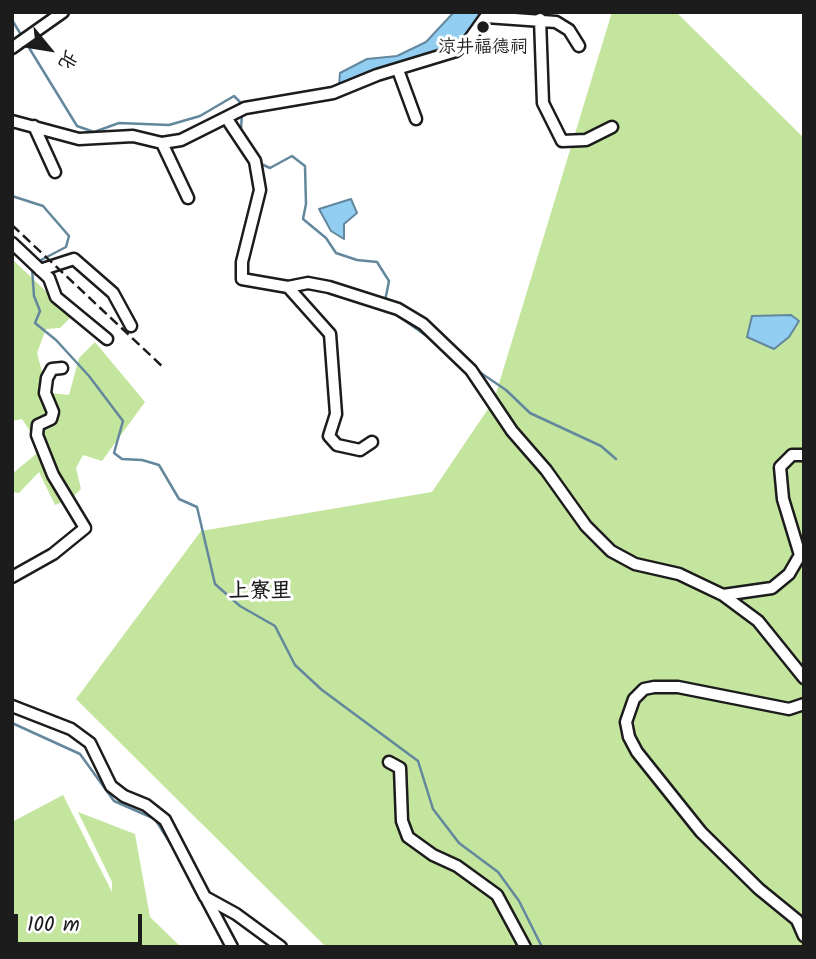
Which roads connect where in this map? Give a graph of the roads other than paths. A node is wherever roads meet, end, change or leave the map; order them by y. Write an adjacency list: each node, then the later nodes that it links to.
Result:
1 (64, 12): 5 (street)
2 (487, 14): 3 (street); 6 (street)
3 (540, 19): 4 (street); 11 (street)
4 (579, 46)
5 (12, 48)
6 (398, 70): 7 (street); 8 (street)
7 (227, 119): 12 (street); 17 (street)
8 (416, 119)
9 (12, 121): 10 (street)
10 (34, 126): 12 (street); 13 (street)
11 (612, 127)
12 (162, 143): 14 (street)
13 (55, 172)
14 (188, 198)
15 (12, 243): 16 (street)
16 (40, 270): 18 (street); 19 (street)
17 (288, 286): 21 (street); 24 (street)
18 (131, 326)
19 (107, 339)
20 (61, 368): 23 (street)
21 (372, 442)
22 (804, 455): 24 (street)
23 (12, 577)
24 (723, 595): 25 (street)
25 (804, 678)
26 (804, 704): 30 (street)
27 (12, 706): 29 (street)
28 (389, 762): 33 (street)
29 (205, 897): 31 (street); 32 (street)
30 (804, 936)
31 (232, 947)
32 (281, 947)
33 (525, 947)

